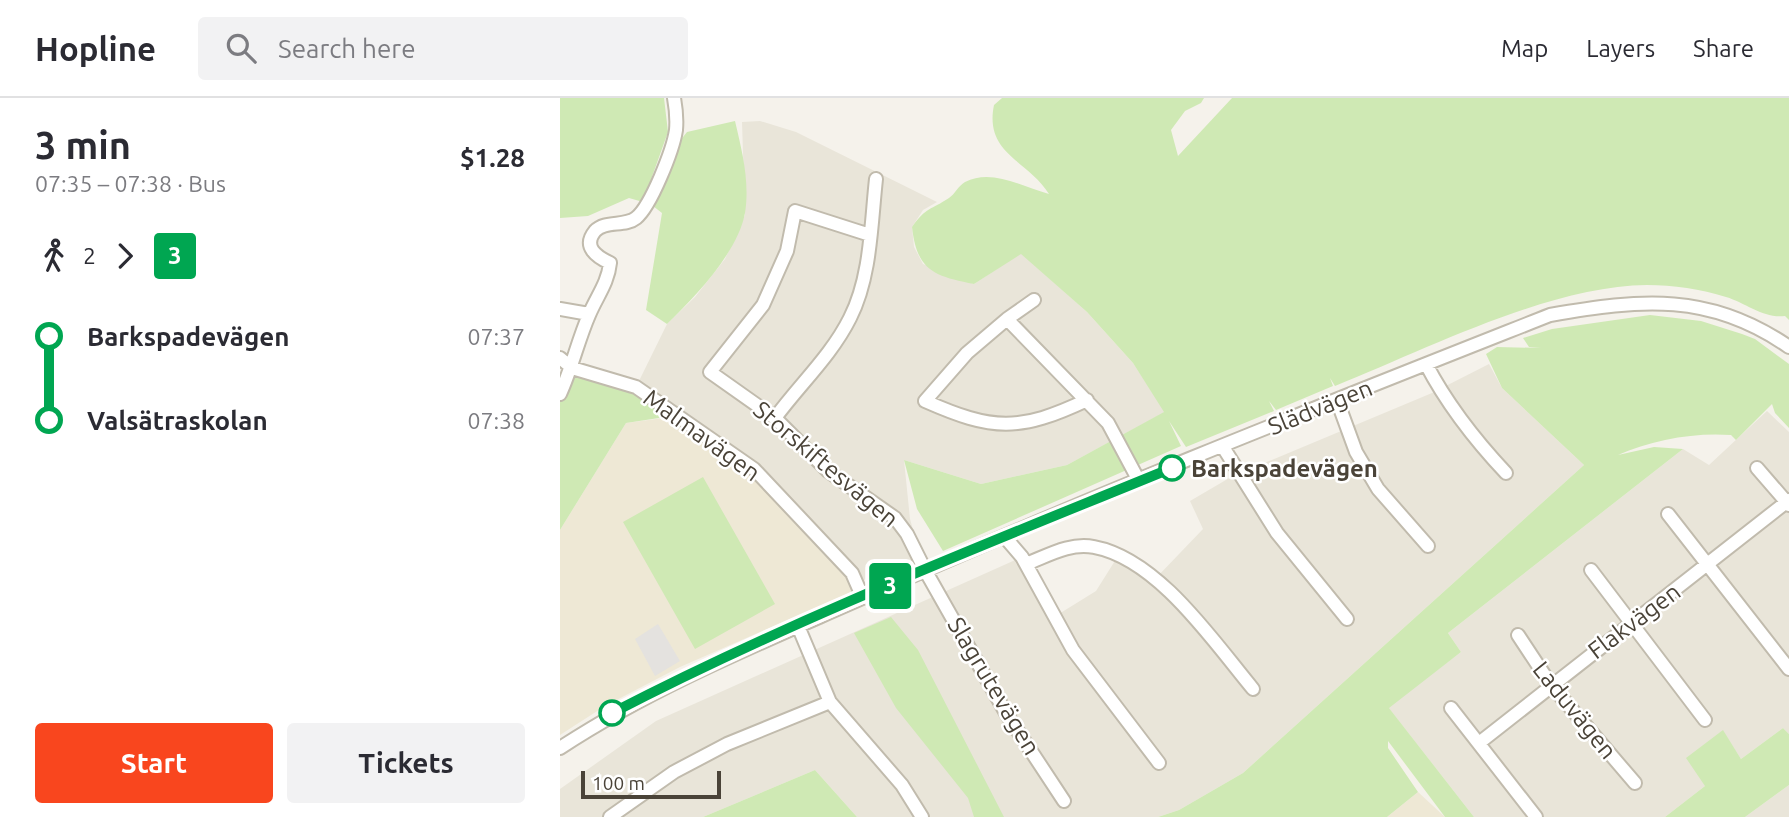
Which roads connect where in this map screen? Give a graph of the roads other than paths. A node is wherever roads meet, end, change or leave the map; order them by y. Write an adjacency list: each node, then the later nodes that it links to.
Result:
1 (674, 98): 6 (street)
2 (876, 179): 3 (street)
3 (870, 234): 15 (street); 15 (street, Storskiftesvägen)
4 (1034, 300): 7 (street)
5 (560, 309): 6 (street)
6 (589, 314): 11 (street)
7 (1007, 319): 13 (street); 13 (street)
8 (1789, 347): 10 (street, Slädvägen)
9 (560, 358): 11 (street, Malmavägen)
10 (1426, 364): 14 (street, Slädvägen); 18 (street)
11 (572, 368): 12 (street); 28 (street, Malmavägen)
12 (560, 394)
13 (1087, 400): 19 (street)
14 (1337, 400): 16 (street, Slädvägen); 23 (street)
15 (775, 418): 26 (street, Storskiftesvägen)
16 (1223, 447): 19 (street, Slädvägen); 29 (street)
17 (1757, 468): 20 (street)
18 (1506, 473)
19 (1139, 481): 22 (street, Slädvägen)
20 (1788, 502): 25 (street, Flakvägen)
21 (1668, 514): 25 (street)
22 (1004, 536): 24 (street); 26 (street, Slädvägen)
23 (1428, 546)
24 (1026, 564): 35 (street); 41 (street)
25 (1706, 566): 30 (street, Flakvägen); 33 (street)
26 (925, 570): 28 (street, Slädvägen); 43 (street, Slagrutevägen)
27 (1591, 570): 30 (street)
28 (863, 598): 31 (street, Slädvägen)
29 (1347, 619)
30 (1630, 624): 34 (street, Flakvägen); 38 (street)
31 (797, 626): 36 (street); 40 (street, Slädvägen)
32 (1518, 635): 34 (street, Laduvägen)
33 (1789, 669)
34 (1551, 685): 39 (street, Flakvägen); 42 (street, Laduvägen)
35 (1253, 689)
36 (830, 702): 44 (street); 46 (street)
37 (1451, 708): 39 (street)
38 (1705, 720)
39 (1479, 743): 47 (street)
40 (560, 748)
41 (1159, 763)
42 (1635, 783)
43 (1064, 801)
44 (629, 812): 45 (street)
45 (610, 817)
46 (922, 817)
47 (1536, 817)

